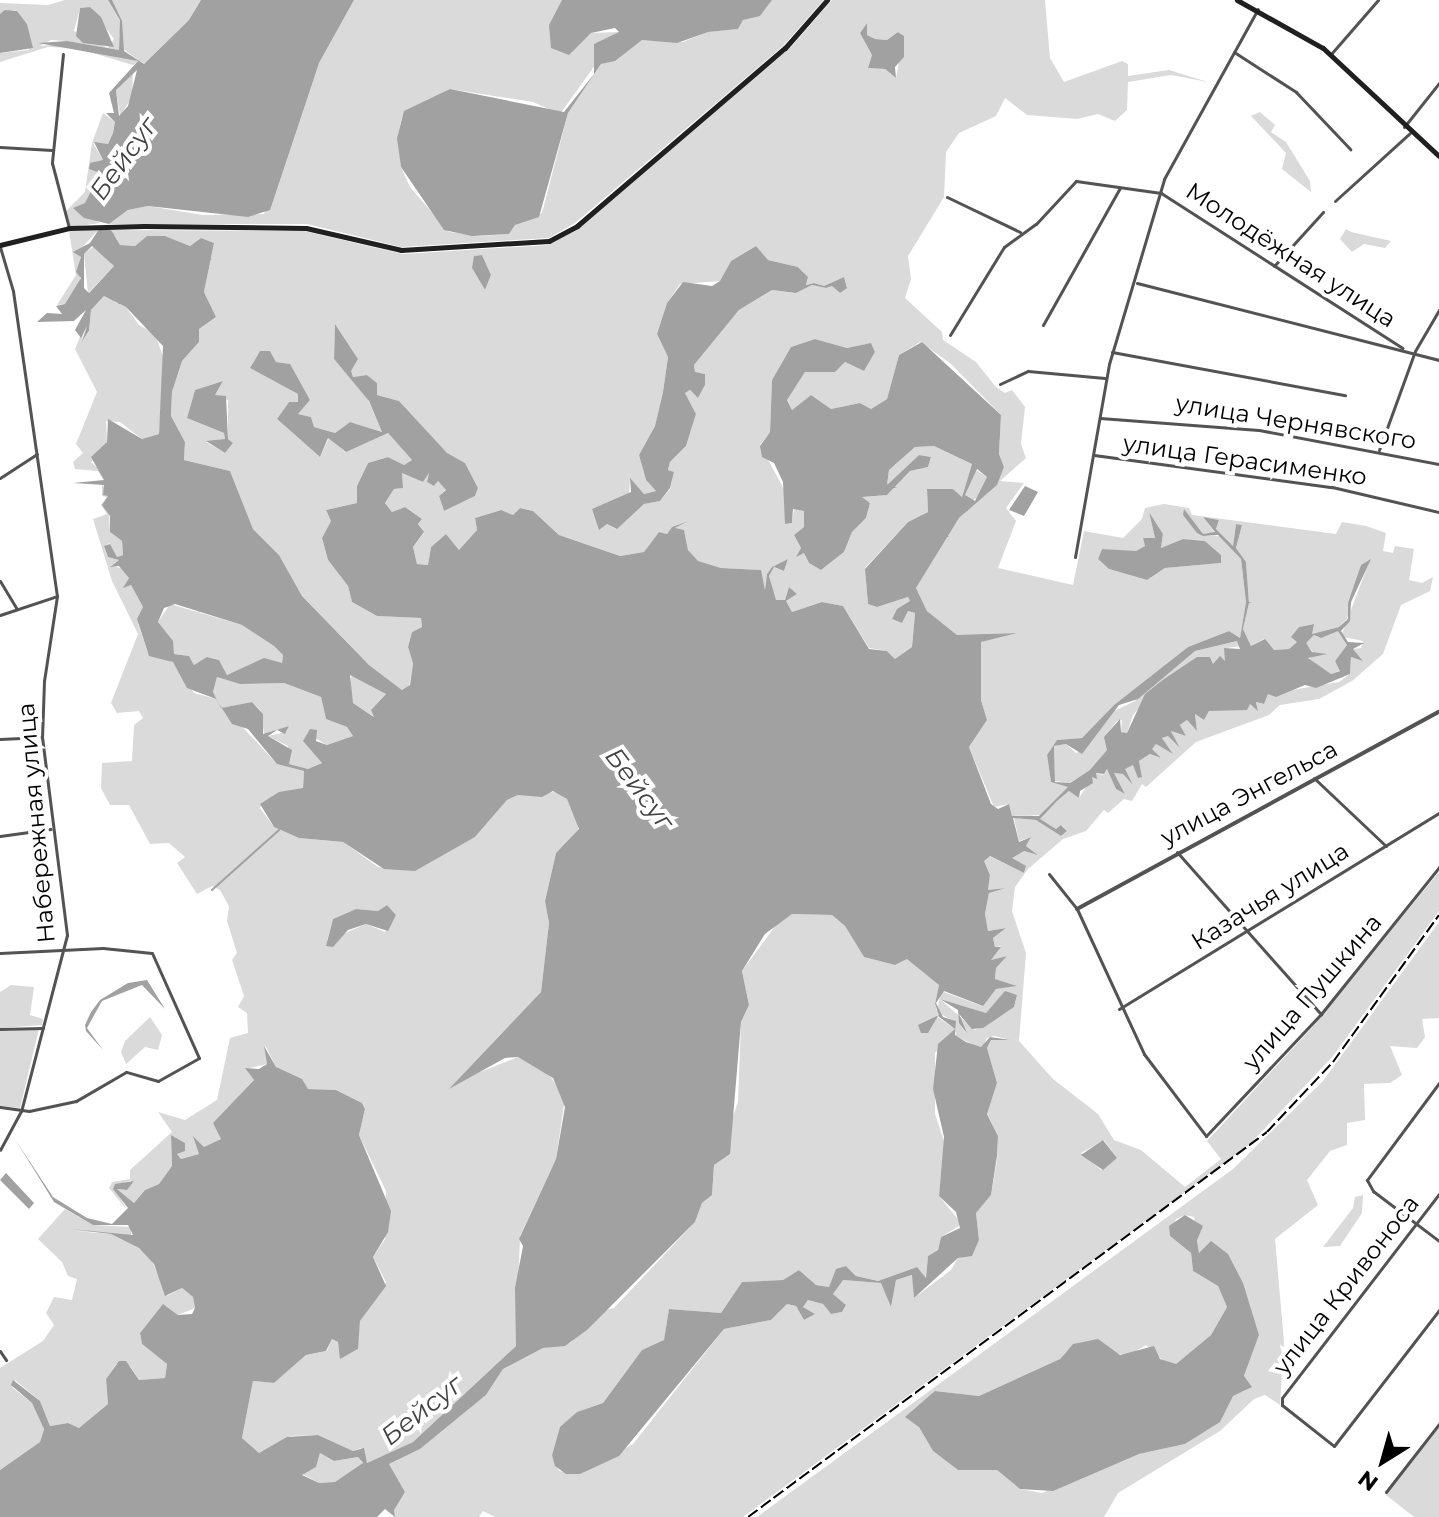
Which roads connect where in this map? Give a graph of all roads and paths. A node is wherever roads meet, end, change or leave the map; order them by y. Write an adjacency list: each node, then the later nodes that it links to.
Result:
1 (827, 0): 20 (main road)
2 (1237, 0): 4 (main road)
3 (1378, 0): 7 (street)
4 (1253, 5): 5 (street); 7 (main road)
5 (1233, 51): 12 (street); 16 (street)
6 (63, 54): 13 (street)
7 (1331, 54): 9 (main road)
8 (1439, 83): 9 (street)
9 (1404, 127): 10 (main road)
10 (1410, 133): 14 (main road); 18 (street)
11 (0, 147): 13 (street)
12 (1350, 149)
13 (52, 150): 20 (street)
14 (1439, 156)
15 (1120, 187): 16 (street, Молодёжная улица); 21 (street, Молодёжная улица); 26 (street)
16 (1161, 193): 23 (street, Молодёжная улица); 24 (street)
17 (947, 197): 21 (street)
18 (1335, 201)
19 (1323, 212): 23 (street)
20 (69, 228): 22 (main road)
21 (1020, 232): 27 (street, Молодёжная улица)
22 (1, 244): 37 (street, Набережная улица)
23 (1274, 266): 28 (street, Молодёжная улица)
24 (1135, 282): 28 (street); 30 (street)
25 (1439, 310): 29 (street)
26 (1043, 325)
27 (950, 335)
28 (1402, 348): 29 (street)
29 (1415, 351): 31 (street); 36 (street)
30 (1112, 352): 32 (street); 34 (street)
31 (1439, 360)
32 (1106, 378): 33 (street); 35 (street)
33 (1000, 384)
34 (1345, 395)
35 (1100, 418): 36 (street, улица Чернявского); 38 (street)
36 (1379, 450): 39 (street, улица Чернявского)
37 (37, 453): 40 (street); 44 (street, Набережная улица)
38 (1094, 455): 41 (street, улица Герасименко); 42 (street)
39 (1439, 464)
40 (0, 478)
41 (1439, 512)
42 (1075, 557)
43 (0, 581): 45 (street)
44 (57, 596): 45 (street); 48 (street, Набережная улица)
45 (17, 609): 46 (street)
46 (0, 615)
47 (1439, 712): 50 (street, улица Энгельса)
48 (42, 737): 49 (street); 52 (street, Набережная улица)
49 (0, 739)
50 (1314, 778): 54 (street); 55 (street, улица Энгельса)
51 (1439, 813): 54 (street, Казачья улица)
52 (51, 829): 53 (street); 60 (street, Набережная улица)
53 (0, 836)
54 (1386, 846): 59 (street, Казачья улица)
55 (1177, 852): 58 (street, улица Энгельса); 59 (street)
56 (1439, 867): 63 (street, улица Пушкина)
57 (1049, 874): 58 (street)
58 (1077, 909): 62 (street)
59 (1246, 933): 62 (street, Казачья улица); 63 (street)
60 (64, 951): 61 (street); 64 (street, Набережная улица); 68 (street)
61 (0, 953)
62 (1119, 1009): 63 (street, улица Пушкина)
63 (1321, 1014)
64 (43, 1028): 65 (street); 68 (street, Набережная улица)
65 (0, 1029)
66 (1439, 1083): 71 (street)
67 (0, 1107): 68 (street)
68 (21, 1111): 69 (street, Набережная улица)
69 (0, 1150)
70 (1439, 1194): 71 (street, улица Кривоноса)
71 (1417, 1223): 72 (street); 73 (street, улица Кривоноса)
72 (1439, 1241)
73 (1439, 1310)
74 (0, 1351): 75 (street)
75 (6, 1360)
76 (1439, 1424): 77 (street)
77 (1386, 1492)

